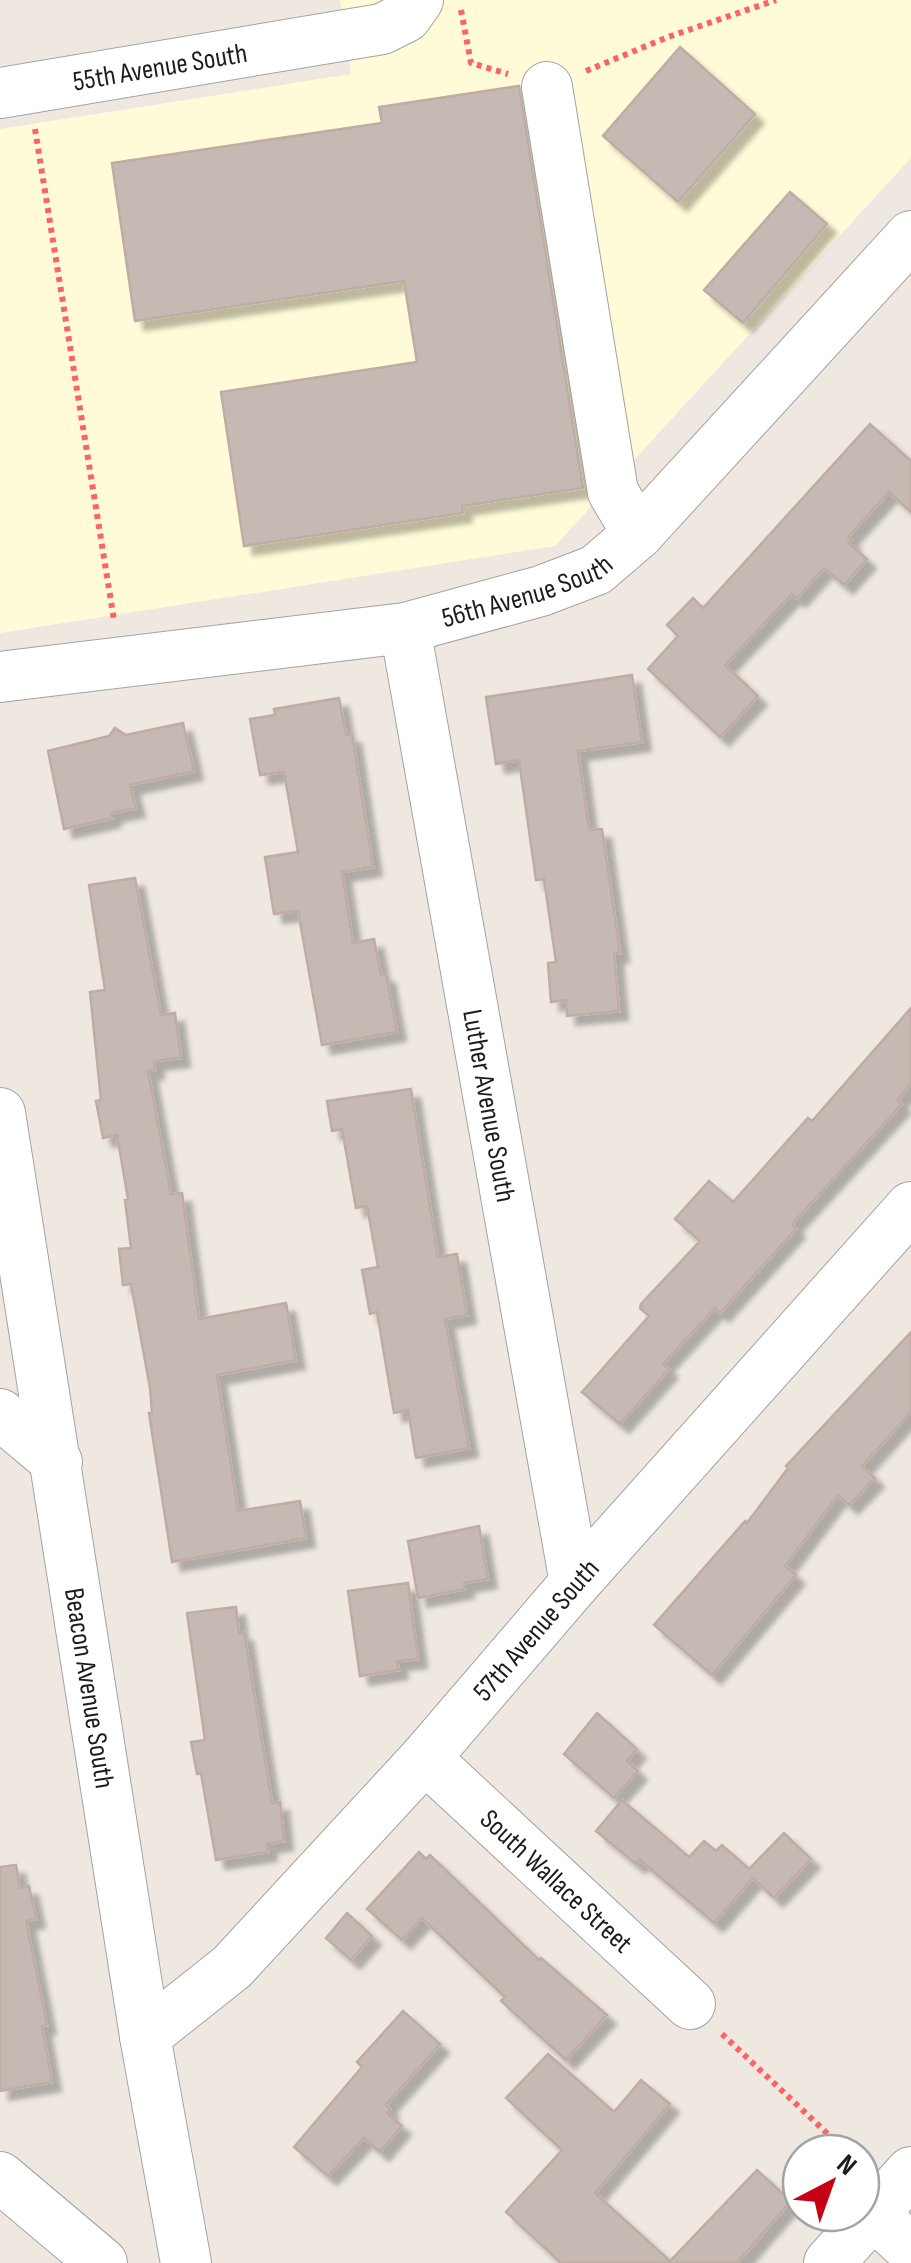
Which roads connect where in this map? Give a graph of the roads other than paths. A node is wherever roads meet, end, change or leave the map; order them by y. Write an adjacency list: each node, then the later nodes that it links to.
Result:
1 (418, 0): 2 (street, 55th Avenue South)
2 (317, 20): 4 (street, 55th Avenue South)
3 (547, 87): 6 (street)
4 (14, 91)
5 (911, 236): 6 (street, 56th Avenue South)
6 (638, 534): 7 (street, 56th Avenue South)
7 (405, 628): 8 (street, 56th Avenue South); 13 (street, Luther Avenue South)
8 (0, 677)
9 (0, 1113): 12 (street, Beacon Avenue South)
10 (911, 1207): 13 (street, 57th Avenue South)
11 (0, 1414): 12 (street)
12 (57, 1462): 16 (street, Beacon Avenue South)
13 (575, 1583): 14 (street, 57th Avenue South)
14 (425, 1758): 15 (street, South Wallace Street); 16 (street, 57th Avenue South)
15 (690, 2004)
16 (145, 2036): 24 (street, Beacon Avenue South)
17 (911, 2172): 19 (street)
18 (0, 2177): 23 (street)
19 (881, 2205)
20 (881, 2221): 22 (street)
21 (856, 2233): 25 (street)
22 (911, 2249)
23 (102, 2263)
24 (186, 2263)
25 (829, 2263)

